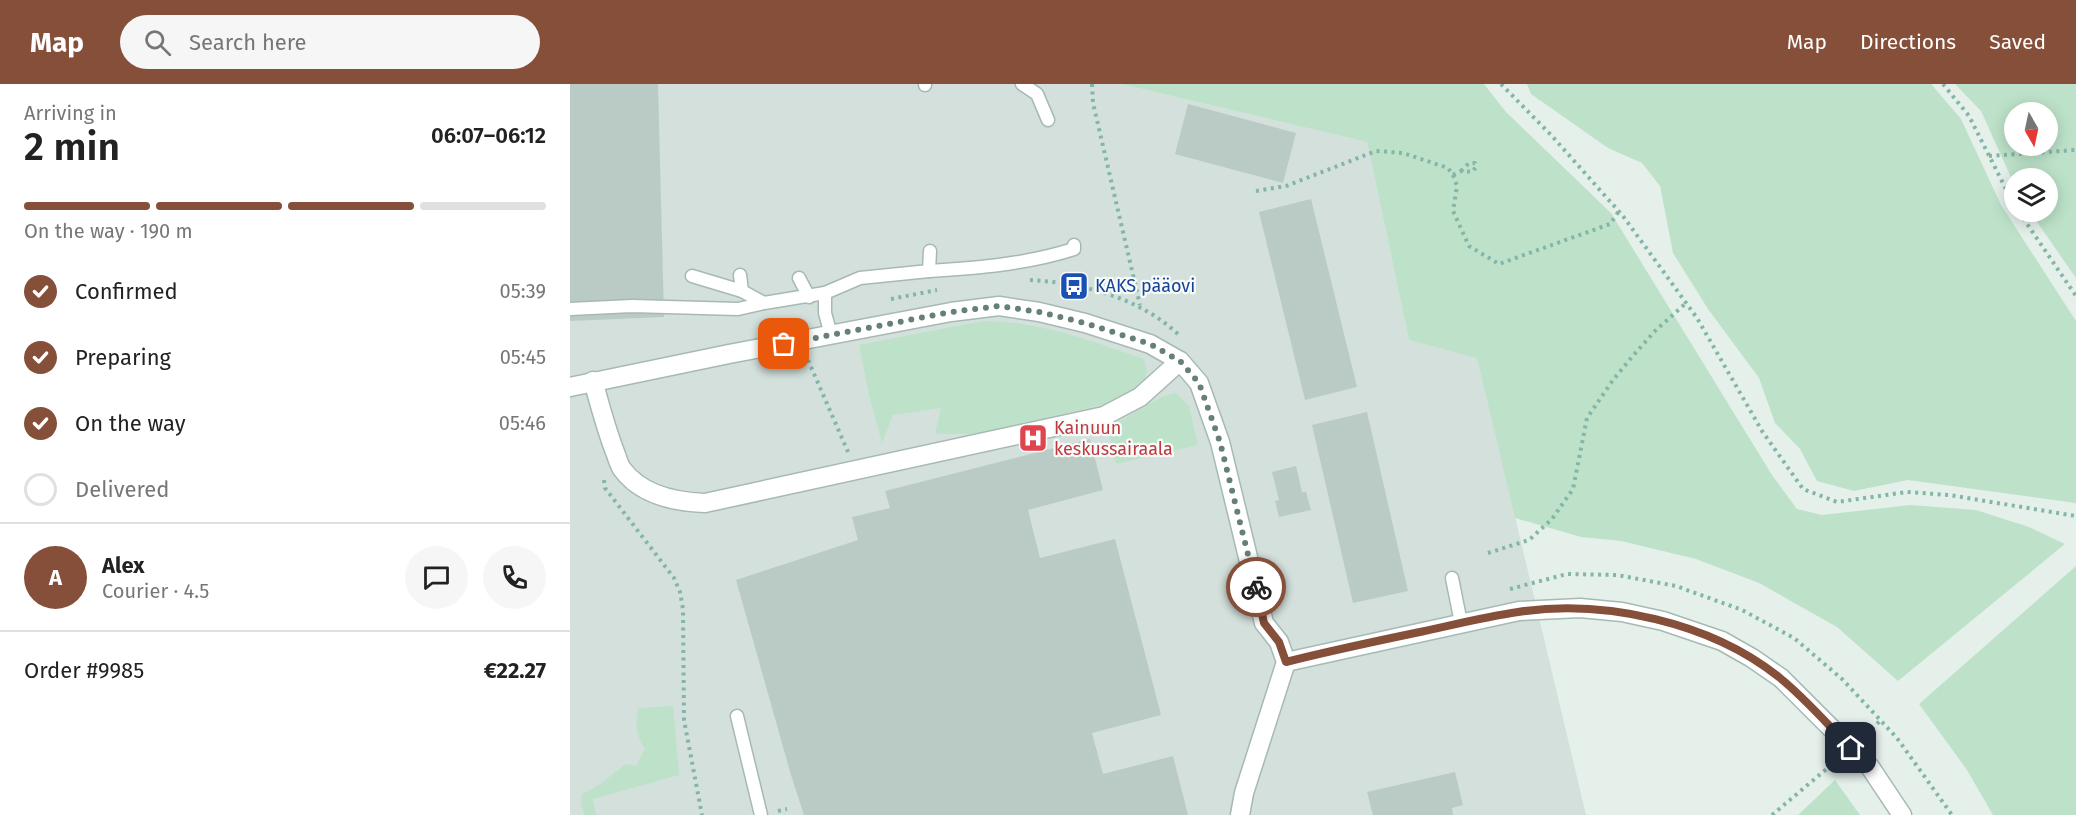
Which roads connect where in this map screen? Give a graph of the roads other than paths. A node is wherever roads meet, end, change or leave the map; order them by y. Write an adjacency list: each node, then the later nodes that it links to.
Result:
1 (1022, 84): 2 (lane)
2 (1048, 120)
3 (1074, 245): 5 (lane)
4 (930, 251): 5 (lane)
5 (929, 271): 10 (lane)
6 (740, 275): 9 (lane)
7 (692, 276): 9 (lane)
8 (799, 278): 11 (lane)
9 (742, 291): 12 (lane)
10 (825, 293): 11 (lane); 14 (lane)
11 (809, 297): 12 (lane)
12 (764, 303): 13 (lane)
13 (570, 309)
14 (831, 335): 15 (street); 16 (street)
15 (1180, 361): 16 (street); 20 (street)
16 (593, 381): 17 (street)
17 (570, 387)
18 (1452, 578): 19 (lane)
19 (1461, 623): 20 (street); 24 (street)
20 (1286, 662): 23 (street)
21 (737, 716): 22 (lane)
22 (761, 815)
23 (1239, 815)
24 (1902, 815)

